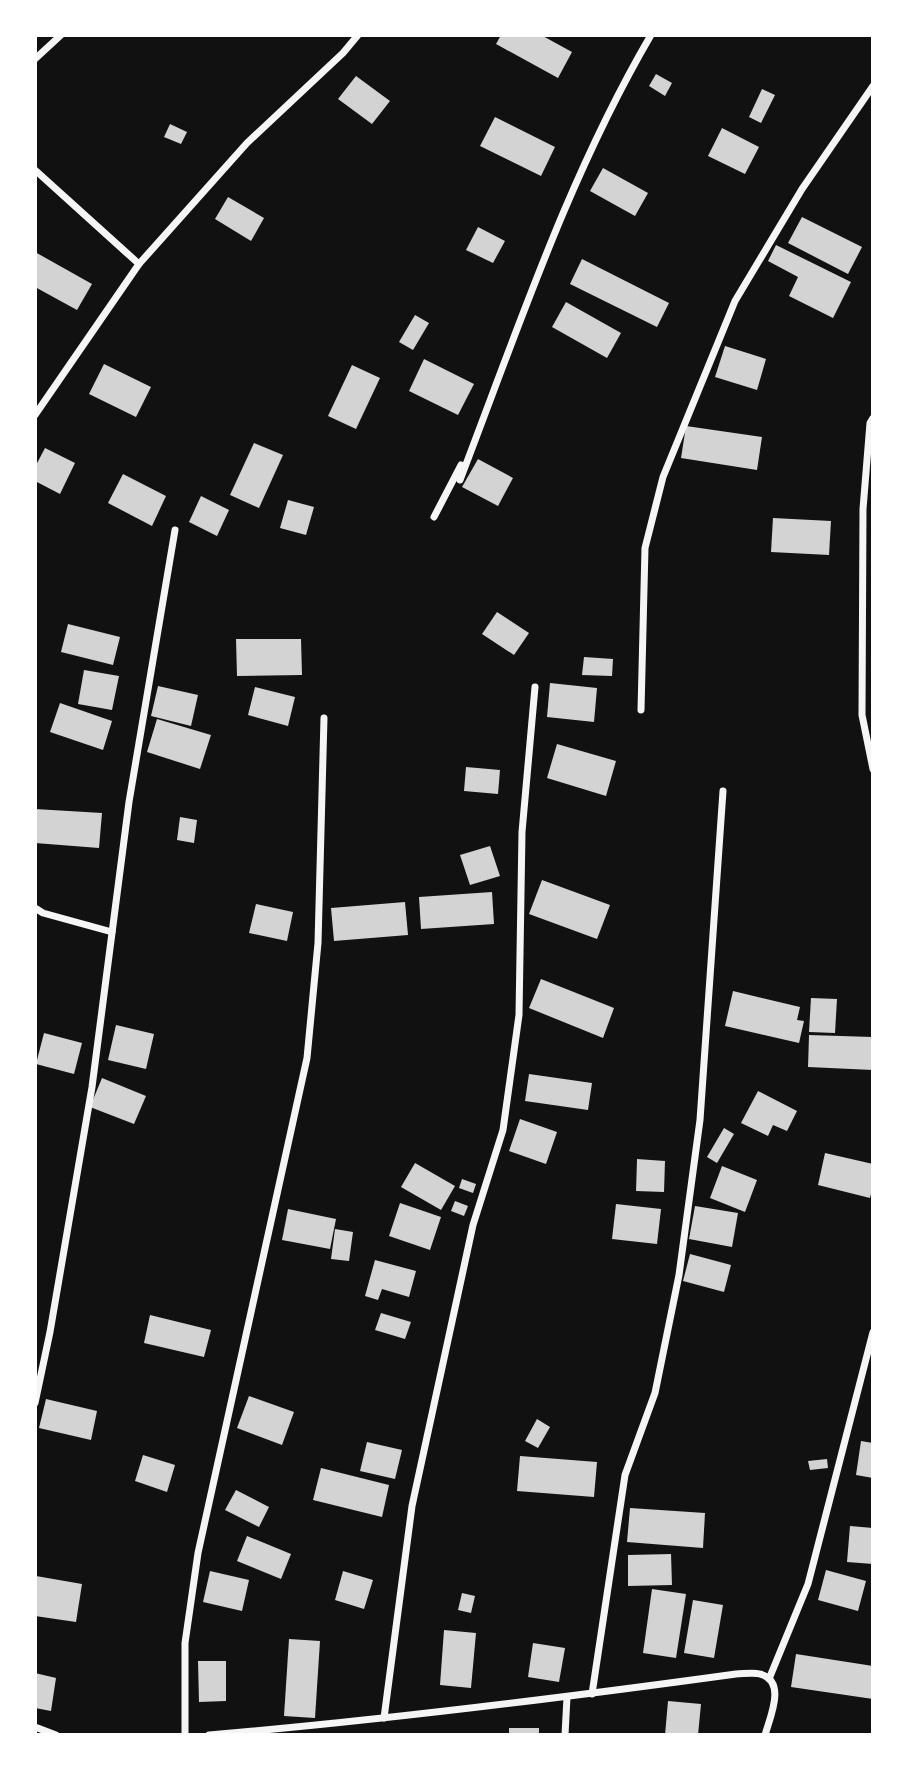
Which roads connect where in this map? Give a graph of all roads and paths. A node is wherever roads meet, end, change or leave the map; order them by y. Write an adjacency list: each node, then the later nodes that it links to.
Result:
1 (61, 35): 4 (street)
2 (358, 35): 7 (street)
3 (651, 35): 10 (street)
4 (35, 59)
5 (873, 86): 15 (street)
6 (35, 170): 7 (street)
7 (139, 264): 8 (street)
8 (35, 415)
9 (873, 418): 17 (street)
10 (476, 438): 11 (street); 12 (street)
11 (460, 480)
12 (434, 517)
13 (175, 530): 20 (street)
14 (535, 687): 26 (street)
15 (641, 710)
16 (324, 718): 29 (street)
17 (873, 769)
18 (723, 791): 24 (street)
19 (35, 908): 20 (street)
20 (112, 932): 22 (street)
21 (873, 1332): 23 (street)
22 (35, 1403)
23 (769, 1679): 24 (street); 32 (street)
24 (592, 1694): 25 (street)
25 (568, 1697): 26 (street); 31 (street)
26 (384, 1718): 30 (street)
27 (35, 1727): 28 (street)
28 (56, 1735)
29 (185, 1735)
30 (209, 1735)
31 (565, 1735)
32 (765, 1735)

